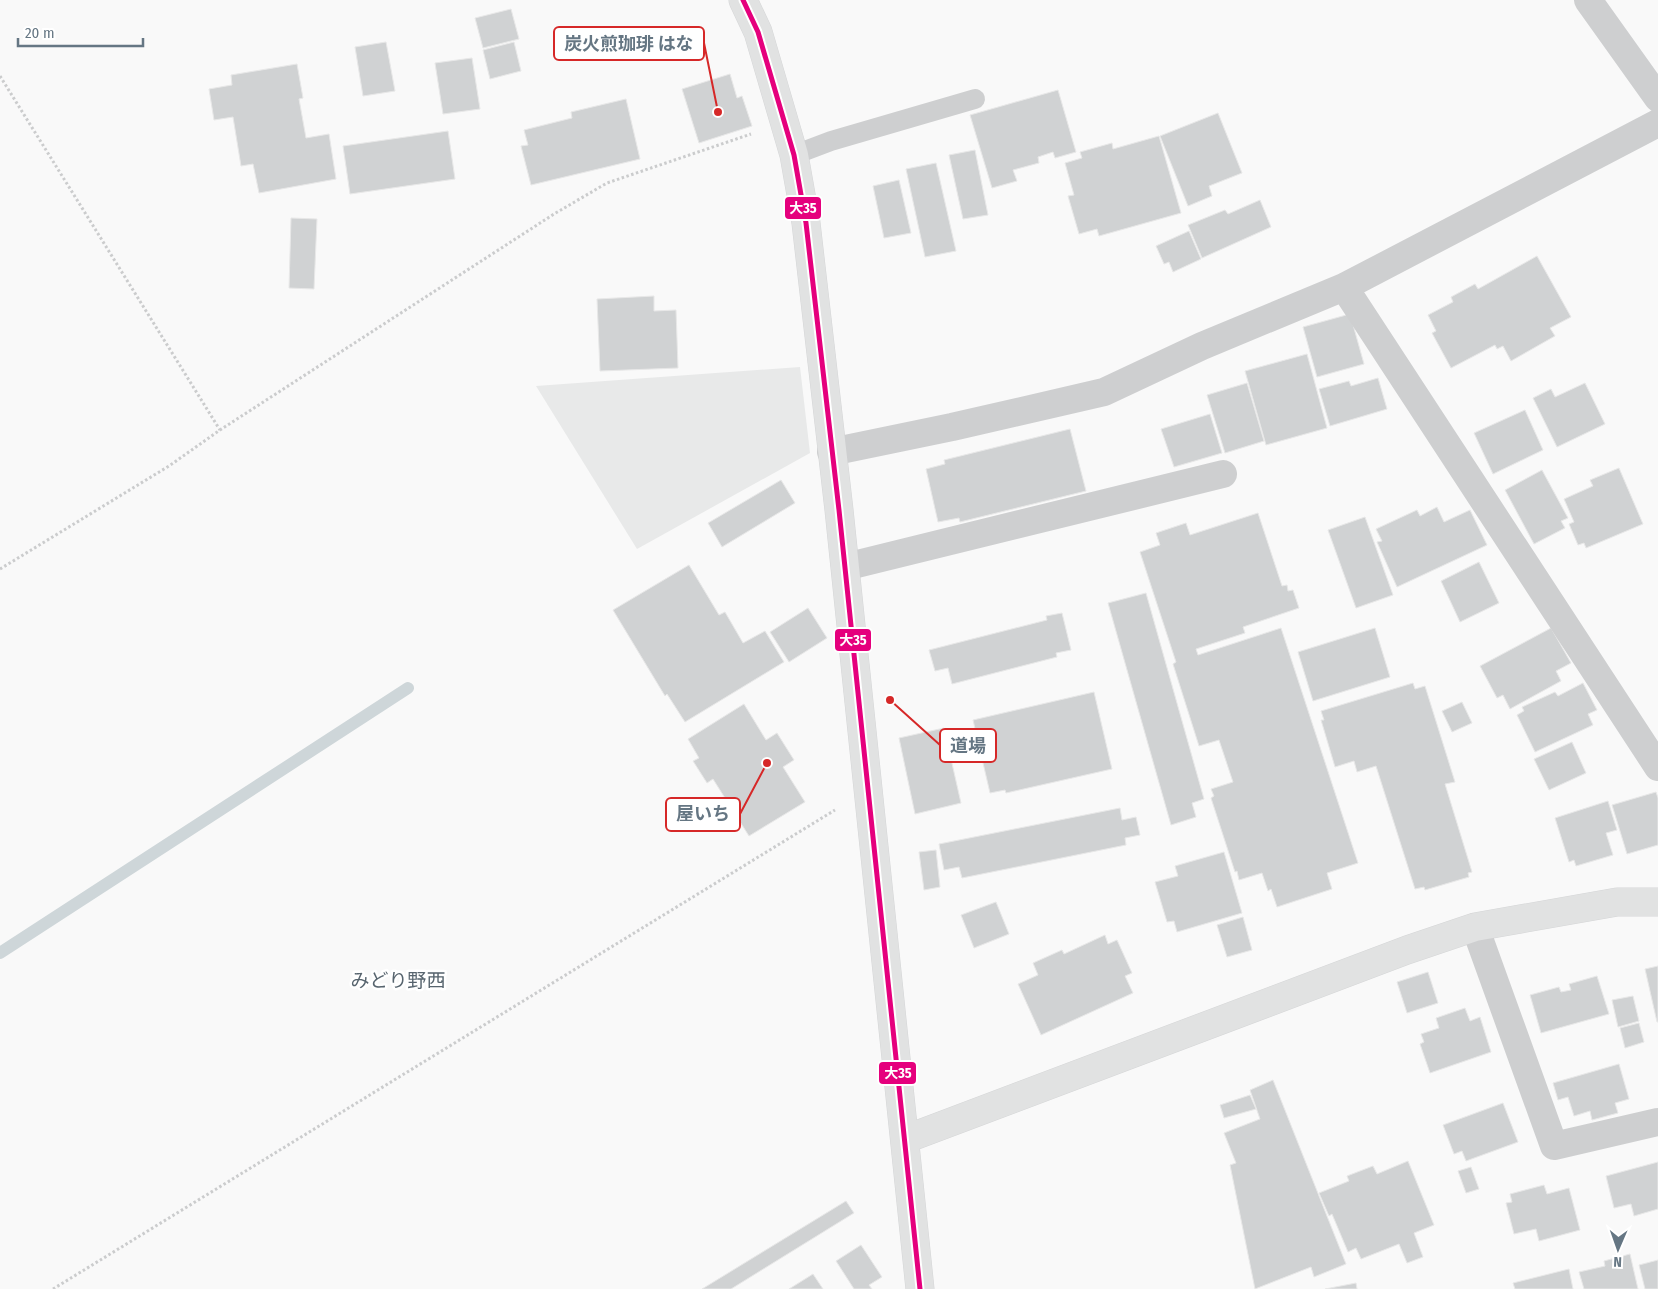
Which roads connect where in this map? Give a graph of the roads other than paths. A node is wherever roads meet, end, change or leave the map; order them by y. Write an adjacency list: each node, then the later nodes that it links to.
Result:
1 (743, 0): 6 (main road)
2 (1588, 0): 3 (street)
3 (1656, 90)
4 (975, 99): 6 (lane)
5 (1658, 123): 7 (street)
6 (794, 155): 8 (main road)
7 (1344, 287): 8 (street); 11 (street)
8 (831, 452): 10 (main road)
9 (1223, 474): 10 (street)
10 (845, 567): 15 (main road)
11 (1658, 767)
12 (1658, 902): 13 (main road)
13 (1475, 927): 14 (street); 15 (main road)
14 (1658, 1122)
15 (906, 1139): 16 (main road)
16 (920, 1289)

